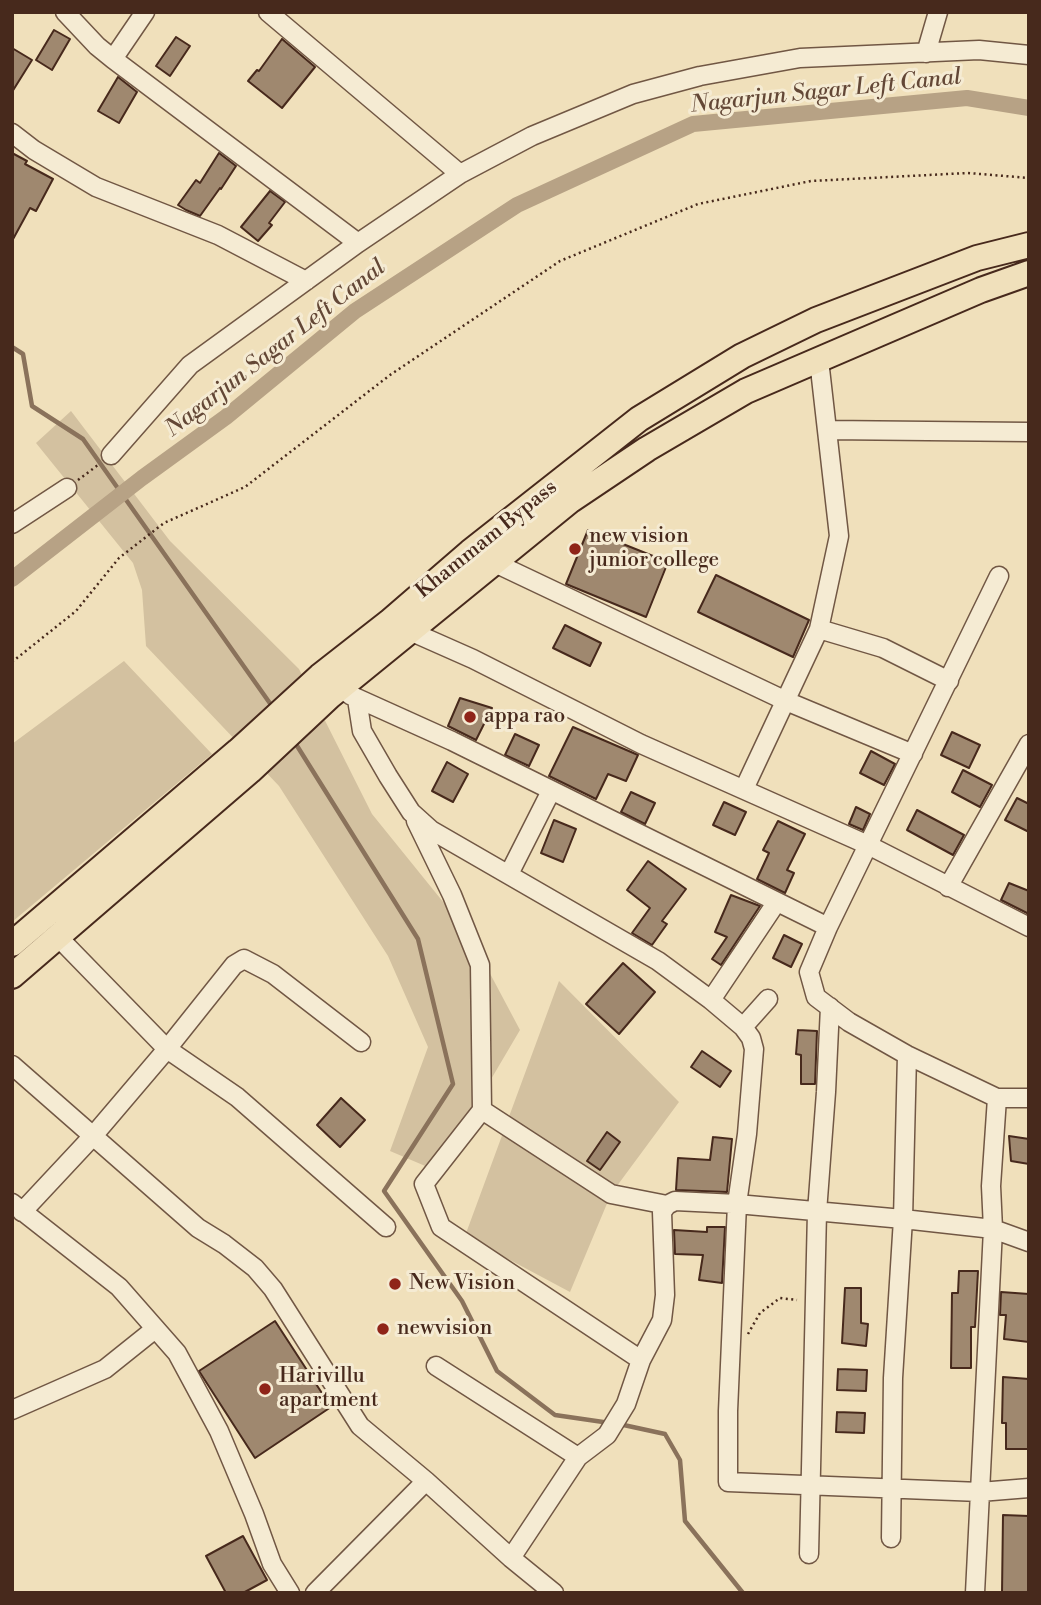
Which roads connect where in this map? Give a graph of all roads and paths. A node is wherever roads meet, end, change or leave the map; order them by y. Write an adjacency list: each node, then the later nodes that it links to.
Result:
1 (65, 12): 7 (street)
2 (145, 12): 7 (street)
3 (937, 12): 5 (street)
4 (277, 15): 9 (street)
5 (926, 53): 6 (street); 9 (street)
6 (1029, 55)
7 (113, 59): 11 (street)
8 (12, 133): 14 (street)
9 (460, 174): 11 (street)
10 (1029, 178): 25 (path)
11 (358, 243): 14 (street)
12 (1029, 245): 27 (highway, Khammam Bypass)
13 (1029, 273): 15 (highway, Khammam Bypass)
14 (306, 281): 18 (street)
15 (819, 360): 16 (street); 21 (highway, Khammam Bypass)
16 (827, 430): 17 (street); 23 (street)
17 (1029, 432)
18 (111, 455): 19 (path)
19 (67, 488): 20 (street)
20 (12, 524)
21 (495, 563): 24 (highway, Khammam Bypass); 28 (street)
22 (999, 576): 26 (street)
23 (819, 628): 26 (street); 28 (street)
24 (412, 632): 27 (highway, Khammam Bypass); 32 (street)
25 (12, 662)
26 (949, 681): 30 (street)
27 (334, 692): 31 (highway, Khammam Bypass); 33 (street); 34 (street)
28 (786, 701): 30 (street); 32 (street)
29 (1029, 744): 37 (street)
30 (914, 754): 35 (street)
31 (244, 761): 41 (highway, Khammam Bypass); 42 (highway, Khammam Bypass)
32 (744, 789): 35 (street)
33 (551, 792): 36 (street); 38 (street)
34 (411, 811): 36 (street); 54 (street)
35 (868, 845): 37 (street); 39 (street)
36 (509, 874): 45 (street)
37 (948, 887): 40 (street)
38 (776, 903): 39 (street); 45 (street)
39 (828, 927): 46 (street)
40 (1029, 927)
41 (58, 937): 43 (highway, Khammam Bypass); 49 (street)
42 (12, 944)
43 (12, 976)
44 (768, 999): 47 (street)
45 (711, 1000): 47 (street)
46 (830, 1007): 50 (street); 59 (street)
47 (743, 1027): 56 (street)
48 (361, 1042): 49 (street)
49 (167, 1049): 55 (street); 61 (street)
50 (907, 1055): 52 (street); 60 (street)
51 (12, 1065): 55 (street)
52 (997, 1098): 53 (street); 62 (street)
53 (1029, 1098)
54 (482, 1110): 57 (street); 67 (street)
55 (93, 1136): 58 (street); 71 (street)
56 (737, 1204): 57 (street); 59 (street); 66 (street)
57 (667, 1205): 67 (street)
58 (17, 1208): 65 (street)
59 (817, 1212): 60 (street); 64 (street)
60 (903, 1219): 62 (street); 73 (street)
61 (386, 1227)
62 (993, 1229): 63 (street); 75 (street)
63 (1029, 1242)
64 (816, 1310): 66 (path); 72 (street)
65 (155, 1329): 69 (street); 79 (street)
66 (731, 1356): 72 (street)
67 (641, 1360): 70 (street)
68 (436, 1366): 70 (street)
69 (12, 1410)
70 (578, 1457): 78 (street)
71 (426, 1480): 78 (street); 80 (street)
72 (811, 1485): 73 (street); 77 (street)
73 (893, 1487): 75 (street); 76 (street)
74 (1029, 1488): 75 (street)
75 (979, 1492): 82 (street)
76 (891, 1538)
77 (809, 1554)
78 (511, 1558): 81 (street)
79 (290, 1593)
80 (315, 1593)
81 (554, 1593)
82 (975, 1593)

